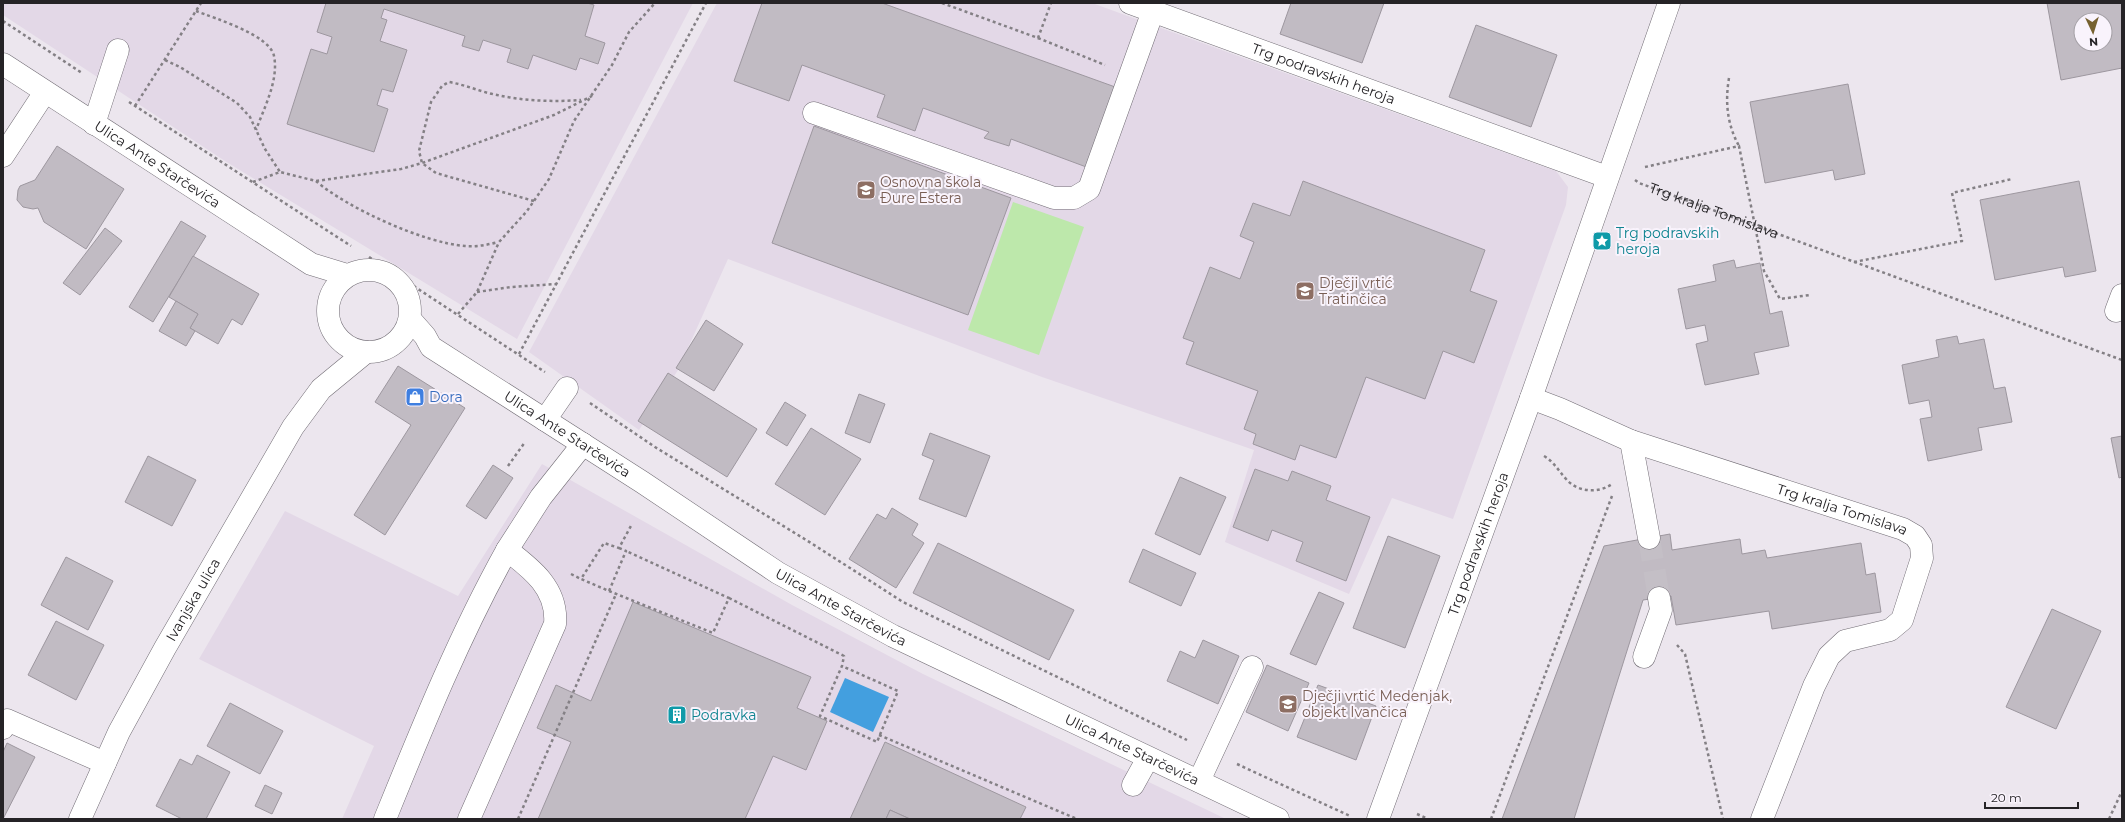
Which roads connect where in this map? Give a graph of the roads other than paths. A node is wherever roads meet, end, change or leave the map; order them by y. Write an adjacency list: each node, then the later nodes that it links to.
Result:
1 (1130, 3): 3 (main road, Trg podravskih heroja)
2 (1669, 3): 10 (main road, Trg podravskih heroja)
3 (1153, 11): 7 (main road); 10 (main road, Trg podravskih heroja)
4 (118, 50): 8 (main road)
5 (3, 64): 6 (main road, Ulica Ante Starčevića)
6 (45, 92): 8 (main road, Ulica Ante Starčevića); 9 (main road)
7 (814, 113)
8 (94, 124): 11 (main road, Ulica Ante Starčevića)
9 (3, 156)
10 (1607, 177): 21 (main road, Trg podravskih heroja)
11 (311, 264): 12 (main road); 13 (main road)
12 (347, 275): 13 (main road); 14 (main road)
13 (329, 297): 15 (main road)
14 (410, 319): 16 (main road); 17 (main road)
15 (340, 340): 18 (main road); 20 (main road)
16 (395, 343): 17 (main road); 18 (main road)
17 (431, 347): 22 (main road, Ulica Ante Starčevića)
18 (366, 352): 20 (main road)
19 (567, 388): 22 (main road)
20 (321, 389): 32 (main road, Ivanjska ulica)
21 (1531, 398): 23 (main road, Trg kralja Tomislava); 39 (main road, Trg podravskih heroja)
22 (545, 420): 24 (main road, Ulica Ante Starčevića)
23 (1631, 441): 25 (main road); 40 (main road, Trg kralja Tomislava)
24 (583, 444): 26 (main road); 31 (main road, Ulica Ante Starčevića)
25 (1648, 538)
26 (507, 550): 36 (main road); 37 (main road)
27 (1659, 598): 28 (main road)
28 (1644, 657)
29 (1252, 667): 33 (main road)
30 (3, 728): 32 (main road)
31 (1148, 758): 33 (main road, Ulica Ante Starčevića); 34 (main road)
32 (105, 763): 35 (main road, Ivanjska ulica)
33 (1199, 781): 38 (main road, Ulica Ante Starčevića)
34 (1133, 785)
35 (80, 819)
36 (385, 819)
37 (469, 819)
38 (1278, 819)
39 (1378, 819)
40 (1762, 819)

